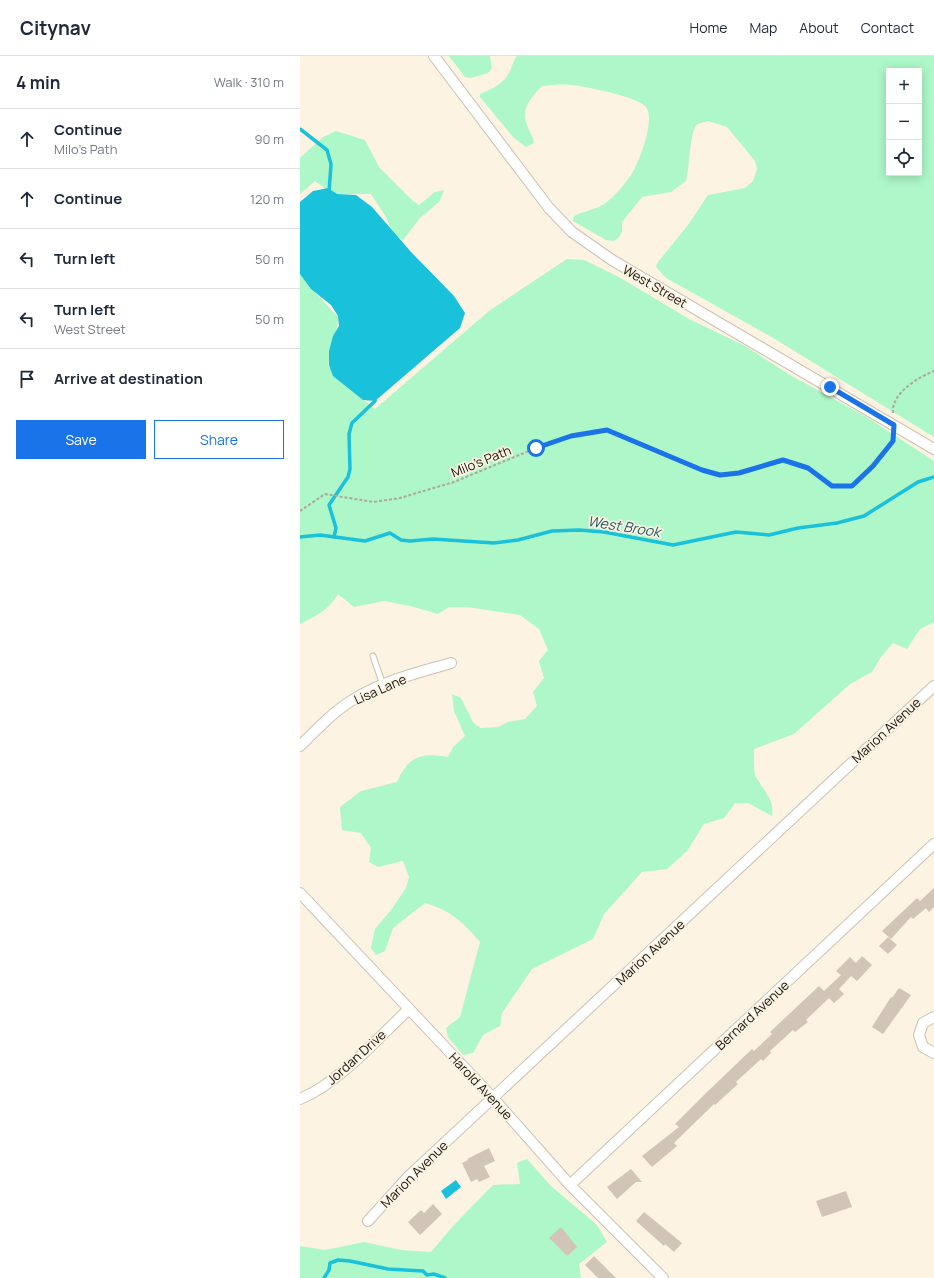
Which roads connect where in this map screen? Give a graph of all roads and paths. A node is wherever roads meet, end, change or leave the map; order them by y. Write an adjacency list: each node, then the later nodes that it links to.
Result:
1 (434, 56): 3 (street, West Street)
2 (934, 371): 3 (path, Milo's Path)
3 (894, 425): 4 (street, West Street); 5 (path, Milo's Path)
4 (934, 450)
5 (300, 511)
6 (373, 656): 8 (lane)
7 (452, 663): 8 (street, Lisa Lane)
8 (383, 685): 10 (street, Lisa Lane)
9 (934, 686): 16 (street, Marion Avenue)
10 (300, 746)
11 (934, 844): 18 (street, Bernard Avenue)
12 (300, 893): 13 (street, Harold Avenue)
13 (408, 1010): 16 (street, Harold Avenue); 17 (street, Jordan Drive)
14 (934, 1017): 15 (street)
15 (934, 1053)
16 (493, 1098): 18 (street, Harold Avenue); 19 (street, Marion Avenue)
17 (300, 1099)
18 (570, 1185): 20 (street, Harold Avenue)
19 (368, 1221)
20 (659, 1277)

